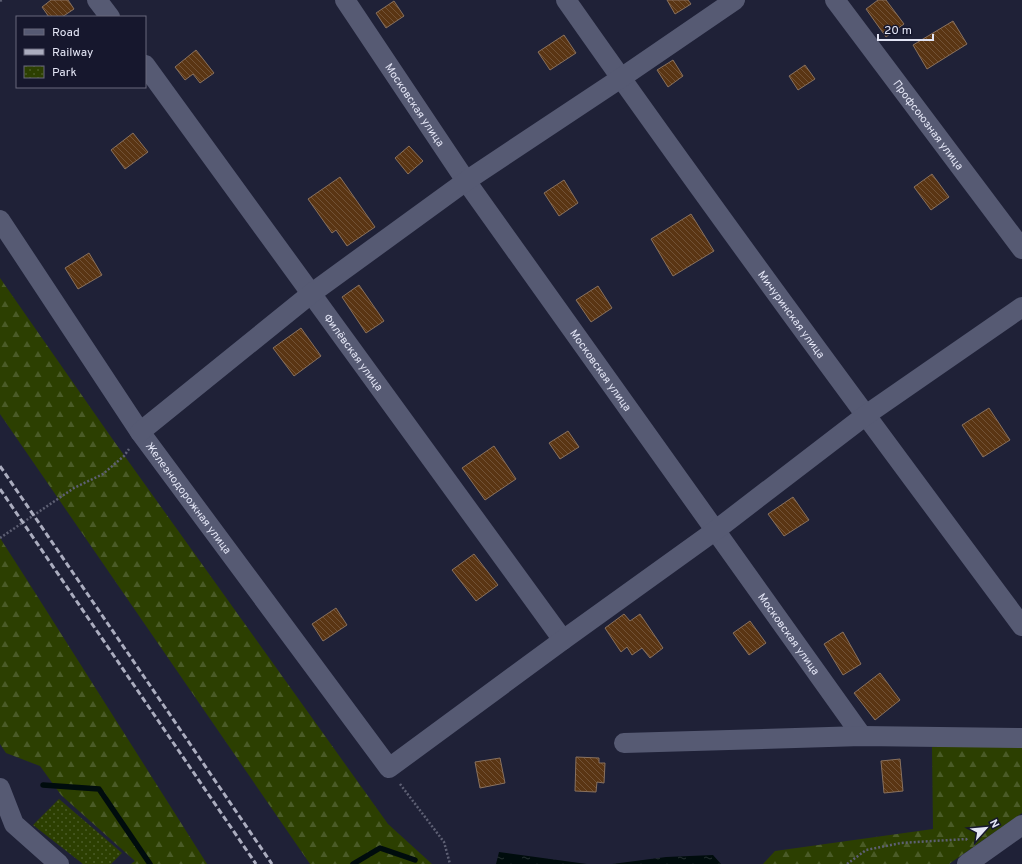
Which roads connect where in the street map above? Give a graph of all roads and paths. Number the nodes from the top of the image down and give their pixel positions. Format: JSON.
{"nodes":[{"id":1,"x":97,"y":0,"type":"edge"},
{"id":2,"x":345,"y":0,"type":"edge"},
{"id":3,"x":566,"y":0,"type":"edge"},
{"id":4,"x":735,"y":0,"type":"edge"},
{"id":5,"x":835,"y":0,"type":"edge"},
{"id":6,"x":109,"y":16,"type":"edge"},
{"id":7,"x":146,"y":66,"type":"edge"},
{"id":8,"x":621,"y":78,"type":"junction"},
{"id":9,"x":466,"y":181,"type":"junction"},
{"id":10,"x":0,"y":220,"type":"edge"},
{"id":11,"x":1022,"y":249,"type":"edge"},
{"id":12,"x":312,"y":293,"type":"junction"},
{"id":13,"x":1022,"y":307,"type":"edge"},
{"id":14,"x":866,"y":415,"type":"junction"},
{"id":15,"x":140,"y":432,"type":"junction"},
{"id":16,"x":716,"y":530,"type":"junction"},
{"id":17,"x":0,"y":538,"type":"edge"},
{"id":18,"x":1022,"y":626,"type":"edge"},
{"id":19,"x":563,"y":640,"type":"junction"},
{"id":20,"x":862,"y":736,"type":"junction"},
{"id":21,"x":1022,"y":738,"type":"edge"},
{"id":22,"x":624,"y":743,"type":"dead end"},
{"id":23,"x":389,"y":768,"type":"junction"},
{"id":24,"x":0,"y":788,"type":"edge"},
{"id":25,"x":7,"y":824,"type":"edge"},
{"id":26,"x":1022,"y":825,"type":"edge"},
{"id":27,"x":974,"y":859,"type":"edge"},
{"id":28,"x":59,"y":864,"type":"edge"},
{"id":29,"x":450,"y":864,"type":"edge"},
{"id":30,"x":846,"y":864,"type":"edge"}],
"edges":[{"from":1,"to":6,"type":"street"},
{"from":2,"to":9,"type":"street","name":"Московская улица"},
{"from":3,"to":8,"type":"street","name":"Мичуринская улица"},
{"from":4,"to":8,"type":"street"},
{"from":5,"to":11,"type":"street","name":"Профсоюзная улица"},
{"from":7,"to":12,"type":"street","name":"Филёвская улица"},
{"from":8,"to":9,"type":"street"},
{"from":8,"to":14,"type":"street","name":"Мичуринская улица"},
{"from":9,"to":12,"type":"street"},
{"from":9,"to":16,"type":"street","name":"Московская улица"},
{"from":10,"to":15,"type":"street","name":"Железнодорожная улица"},
{"from":12,"to":15,"type":"street"},
{"from":12,"to":19,"type":"street","name":"Филёвская улица"},
{"from":13,"to":14,"type":"street"},
{"from":14,"to":16,"type":"street"},
{"from":14,"to":18,"type":"street","name":"Мичуринская улица"},
{"from":15,"to":17,"type":"path"},
{"from":15,"to":23,"type":"street","name":"Железнодорожная улица"},
{"from":16,"to":19,"type":"street"},
{"from":16,"to":20,"type":"street","name":"Московская улица"},
{"from":19,"to":23,"type":"street"},
{"from":20,"to":21,"type":"street"},
{"from":20,"to":22,"type":"street"},
{"from":23,"to":29,"type":"path"},
{"from":24,"to":25,"type":"street"},
{"from":25,"to":28,"type":"street"},
{"from":26,"to":27,"type":"street"},
{"from":27,"to":30,"type":"path"}]}
